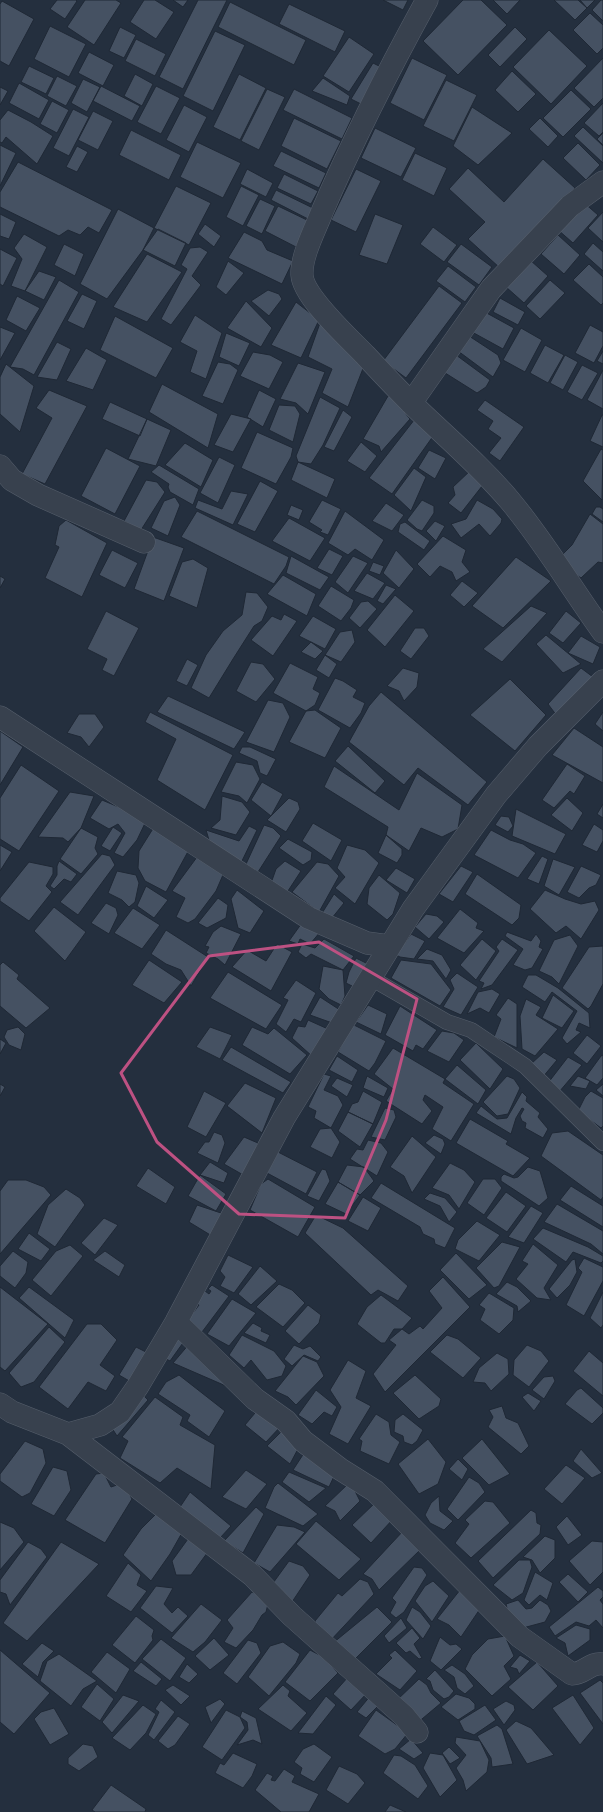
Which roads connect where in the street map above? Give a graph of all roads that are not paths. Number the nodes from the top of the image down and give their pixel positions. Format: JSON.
{"nodes":[{"id":1,"x":428,"y":0,"type":"edge"},
{"id":2,"x":603,"y":182,"type":"edge"},
{"id":3,"x":411,"y":403,"type":"junction"},
{"id":4,"x":0,"y":466,"type":"edge"},
{"id":5,"x":144,"y":542,"type":"dead end"},
{"id":6,"x":603,"y":632,"type":"edge"},
{"id":7,"x":603,"y":681,"type":"edge"},
{"id":8,"x":0,"y":717,"type":"edge"},
{"id":9,"x":389,"y":946,"type":"junction"},
{"id":10,"x":370,"y":977,"type":"junction"},
{"id":11,"x":603,"y":1143,"type":"edge"},
{"id":12,"x":176,"y":1322,"type":"junction"},
{"id":13,"x":0,"y":1404,"type":"edge"},
{"id":14,"x":68,"y":1434,"type":"junction"},
{"id":15,"x":603,"y":1664,"type":"edge"},
{"id":16,"x":417,"y":1732,"type":"dead end"}],
"edges":[{"from":1,"to":3,"type":"street"},
{"from":2,"to":3,"type":"street"},
{"from":3,"to":6,"type":"street"},
{"from":4,"to":5,"type":"street"},
{"from":7,"to":9,"type":"street"},
{"from":8,"to":9,"type":"street"},
{"from":9,"to":10,"type":"street"},
{"from":10,"to":11,"type":"lane"},
{"from":10,"to":12,"type":"street"},
{"from":12,"to":14,"type":"street"},
{"from":12,"to":15,"type":"street"},
{"from":13,"to":14,"type":"street"},
{"from":14,"to":16,"type":"street"}]}
